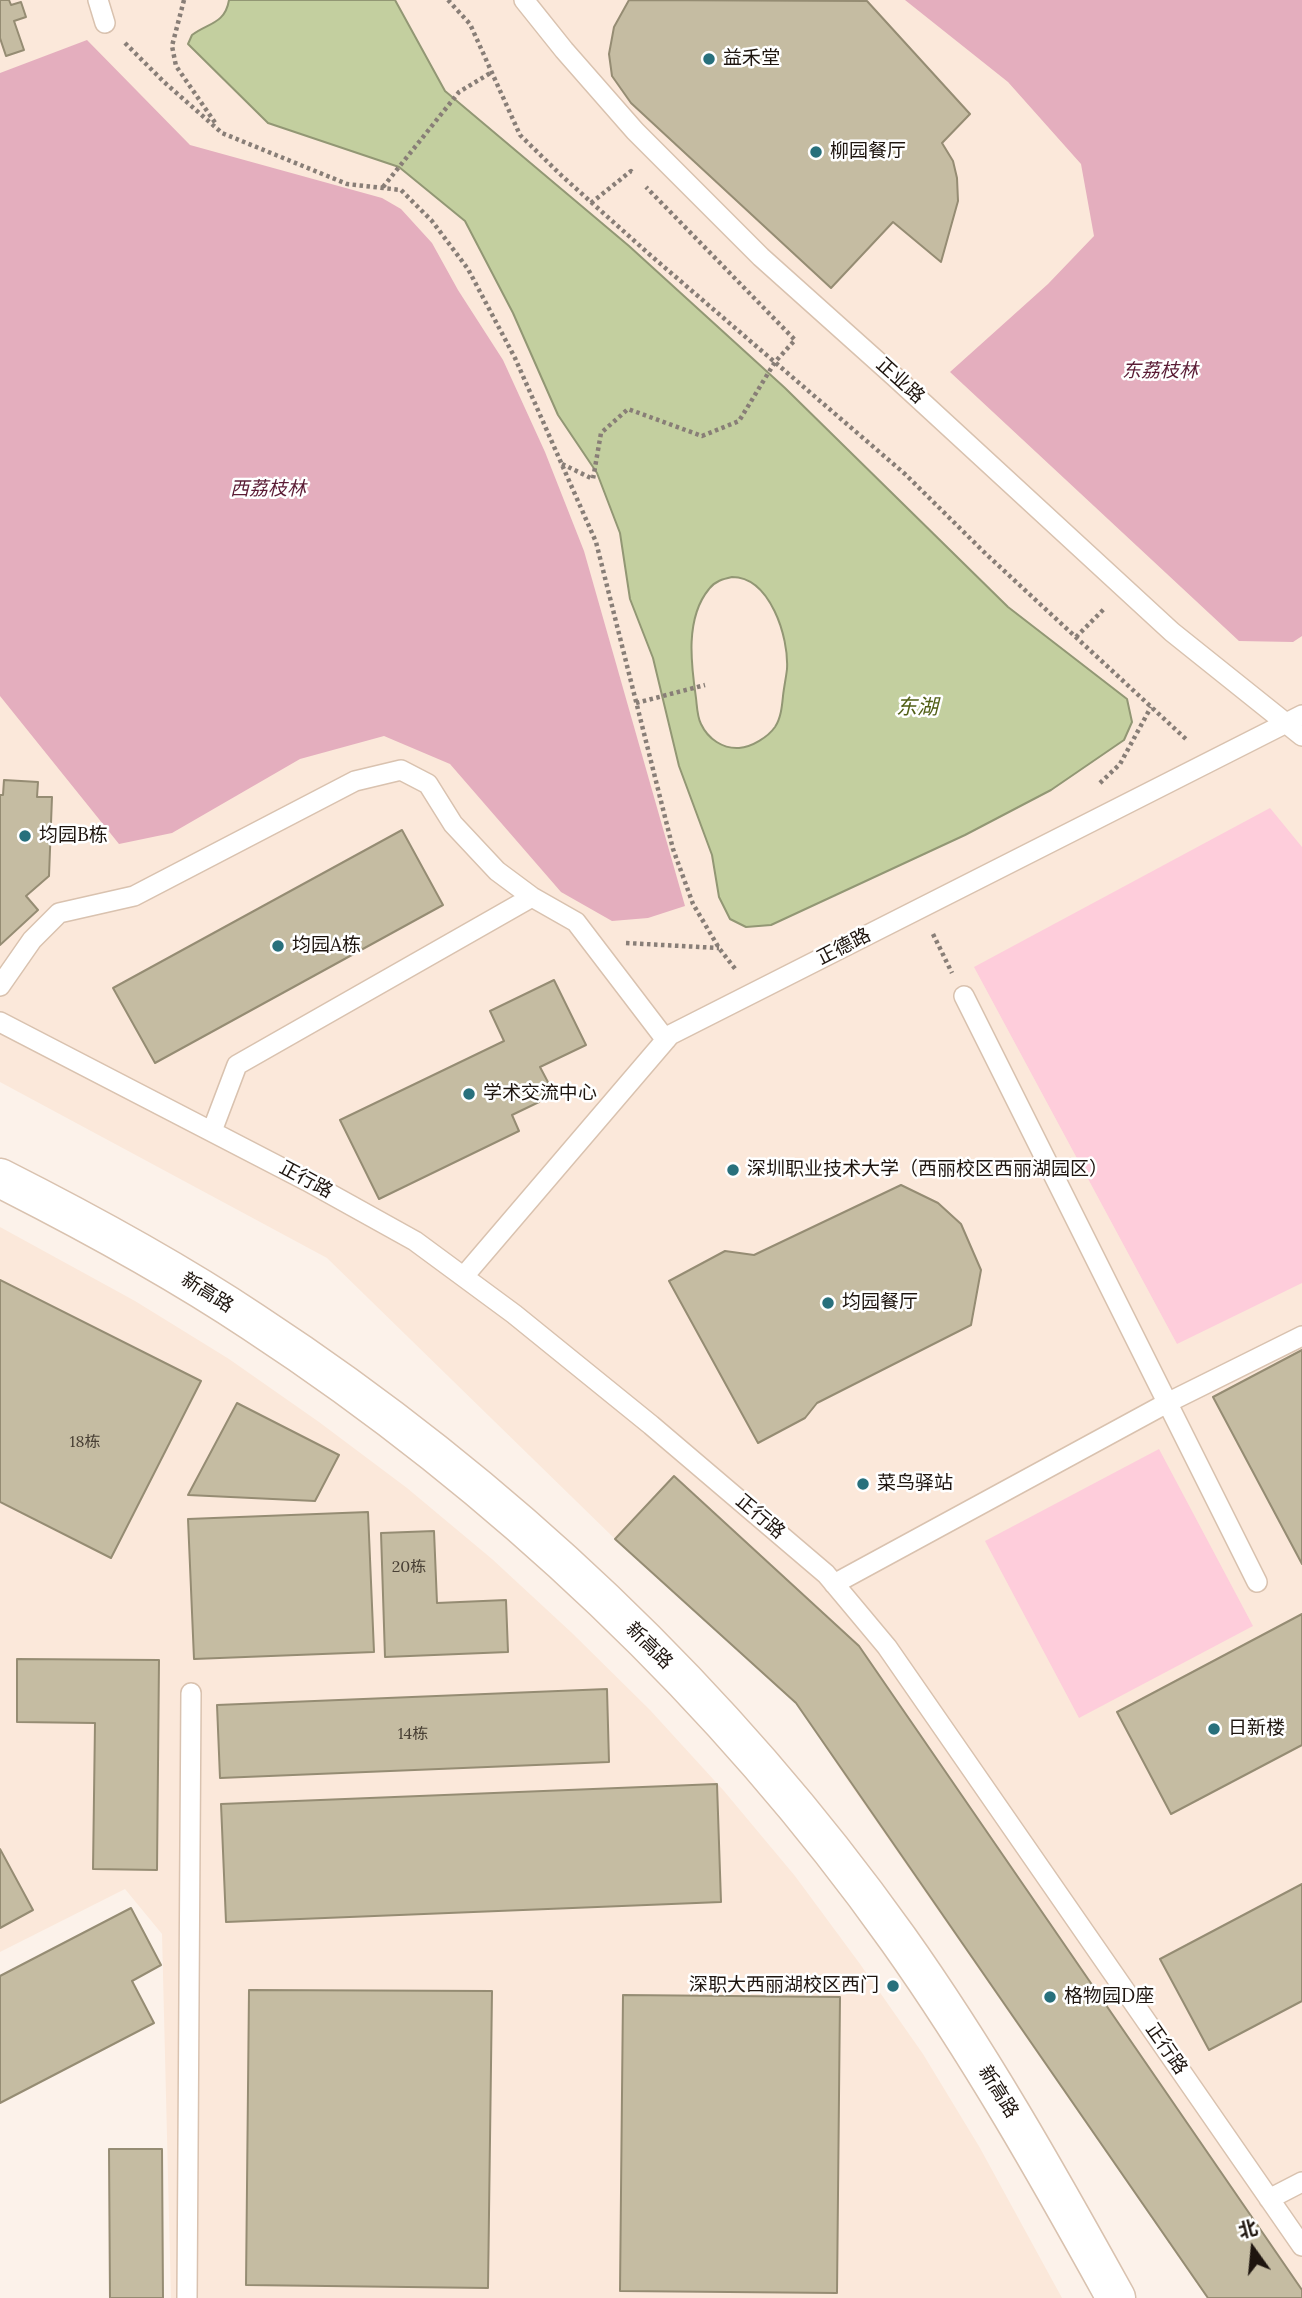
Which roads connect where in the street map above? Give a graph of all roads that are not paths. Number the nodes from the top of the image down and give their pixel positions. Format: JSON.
{"nodes":[{"id":1,"x":98,"y":0,"type":"edge"},
{"id":2,"x":524,"y":0,"type":"edge"},
{"id":3,"x":105,"y":23,"type":"road end"},
{"id":4,"x":1294,"y":719,"type":"edge"},
{"id":5,"x":1302,"y":736,"type":"edge"},
{"id":6,"x":532,"y":897,"type":"junction"},
{"id":7,"x":0,"y":986,"type":"edge"},
{"id":8,"x":964,"y":996,"type":"road end"},
{"id":9,"x":0,"y":1021,"type":"edge"},
{"id":10,"x":666,"y":1040,"type":"junction"},
{"id":11,"x":212,"y":1131,"type":"junction"},
{"id":12,"x":0,"y":1178,"type":"edge"},
{"id":13,"x":464,"y":1276,"type":"junction"},
{"id":14,"x":1302,"y":1336,"type":"edge"},
{"id":15,"x":1167,"y":1403,"type":"junction"},
{"id":16,"x":1257,"y":1582,"type":"dead end"},
{"id":17,"x":834,"y":1584,"type":"junction"},
{"id":18,"x":191,"y":1693,"type":"dead end"},
{"id":19,"x":1302,"y":2182,"type":"edge"},
{"id":20,"x":1269,"y":2199,"type":"junction"},
{"id":21,"x":1302,"y":2246,"type":"edge"},
{"id":22,"x":187,"y":2298,"type":"edge"},
{"id":23,"x":1116,"y":2298,"type":"edge"}],
"edges":[{"from":1,"to":3,"type":"lane"},
{"from":2,"to":4,"type":"lane","name":"正业路"},
{"from":4,"to":5,"type":"lane","name":"正业路"},
{"from":4,"to":10,"type":"lane","name":"正德路"},
{"from":6,"to":7,"type":"lane"},
{"from":6,"to":10,"type":"lane"},
{"from":6,"to":11,"type":"lane"},
{"from":8,"to":15,"type":"lane"},
{"from":9,"to":11,"type":"lane","name":"正行路"},
{"from":10,"to":13,"type":"lane","name":"正德路"},
{"from":11,"to":13,"type":"lane","name":"正行路"},
{"from":12,"to":23,"type":"street","name":"新高路"},
{"from":13,"to":17,"type":"lane","name":"正行路"},
{"from":14,"to":15,"type":"lane"},
{"from":15,"to":16,"type":"lane"},
{"from":15,"to":17,"type":"lane"},
{"from":17,"to":20,"type":"lane","name":"正行路"},
{"from":18,"to":22,"type":"lane"},
{"from":19,"to":20,"type":"lane"},
{"from":20,"to":21,"type":"lane","name":"正行路"}]}
